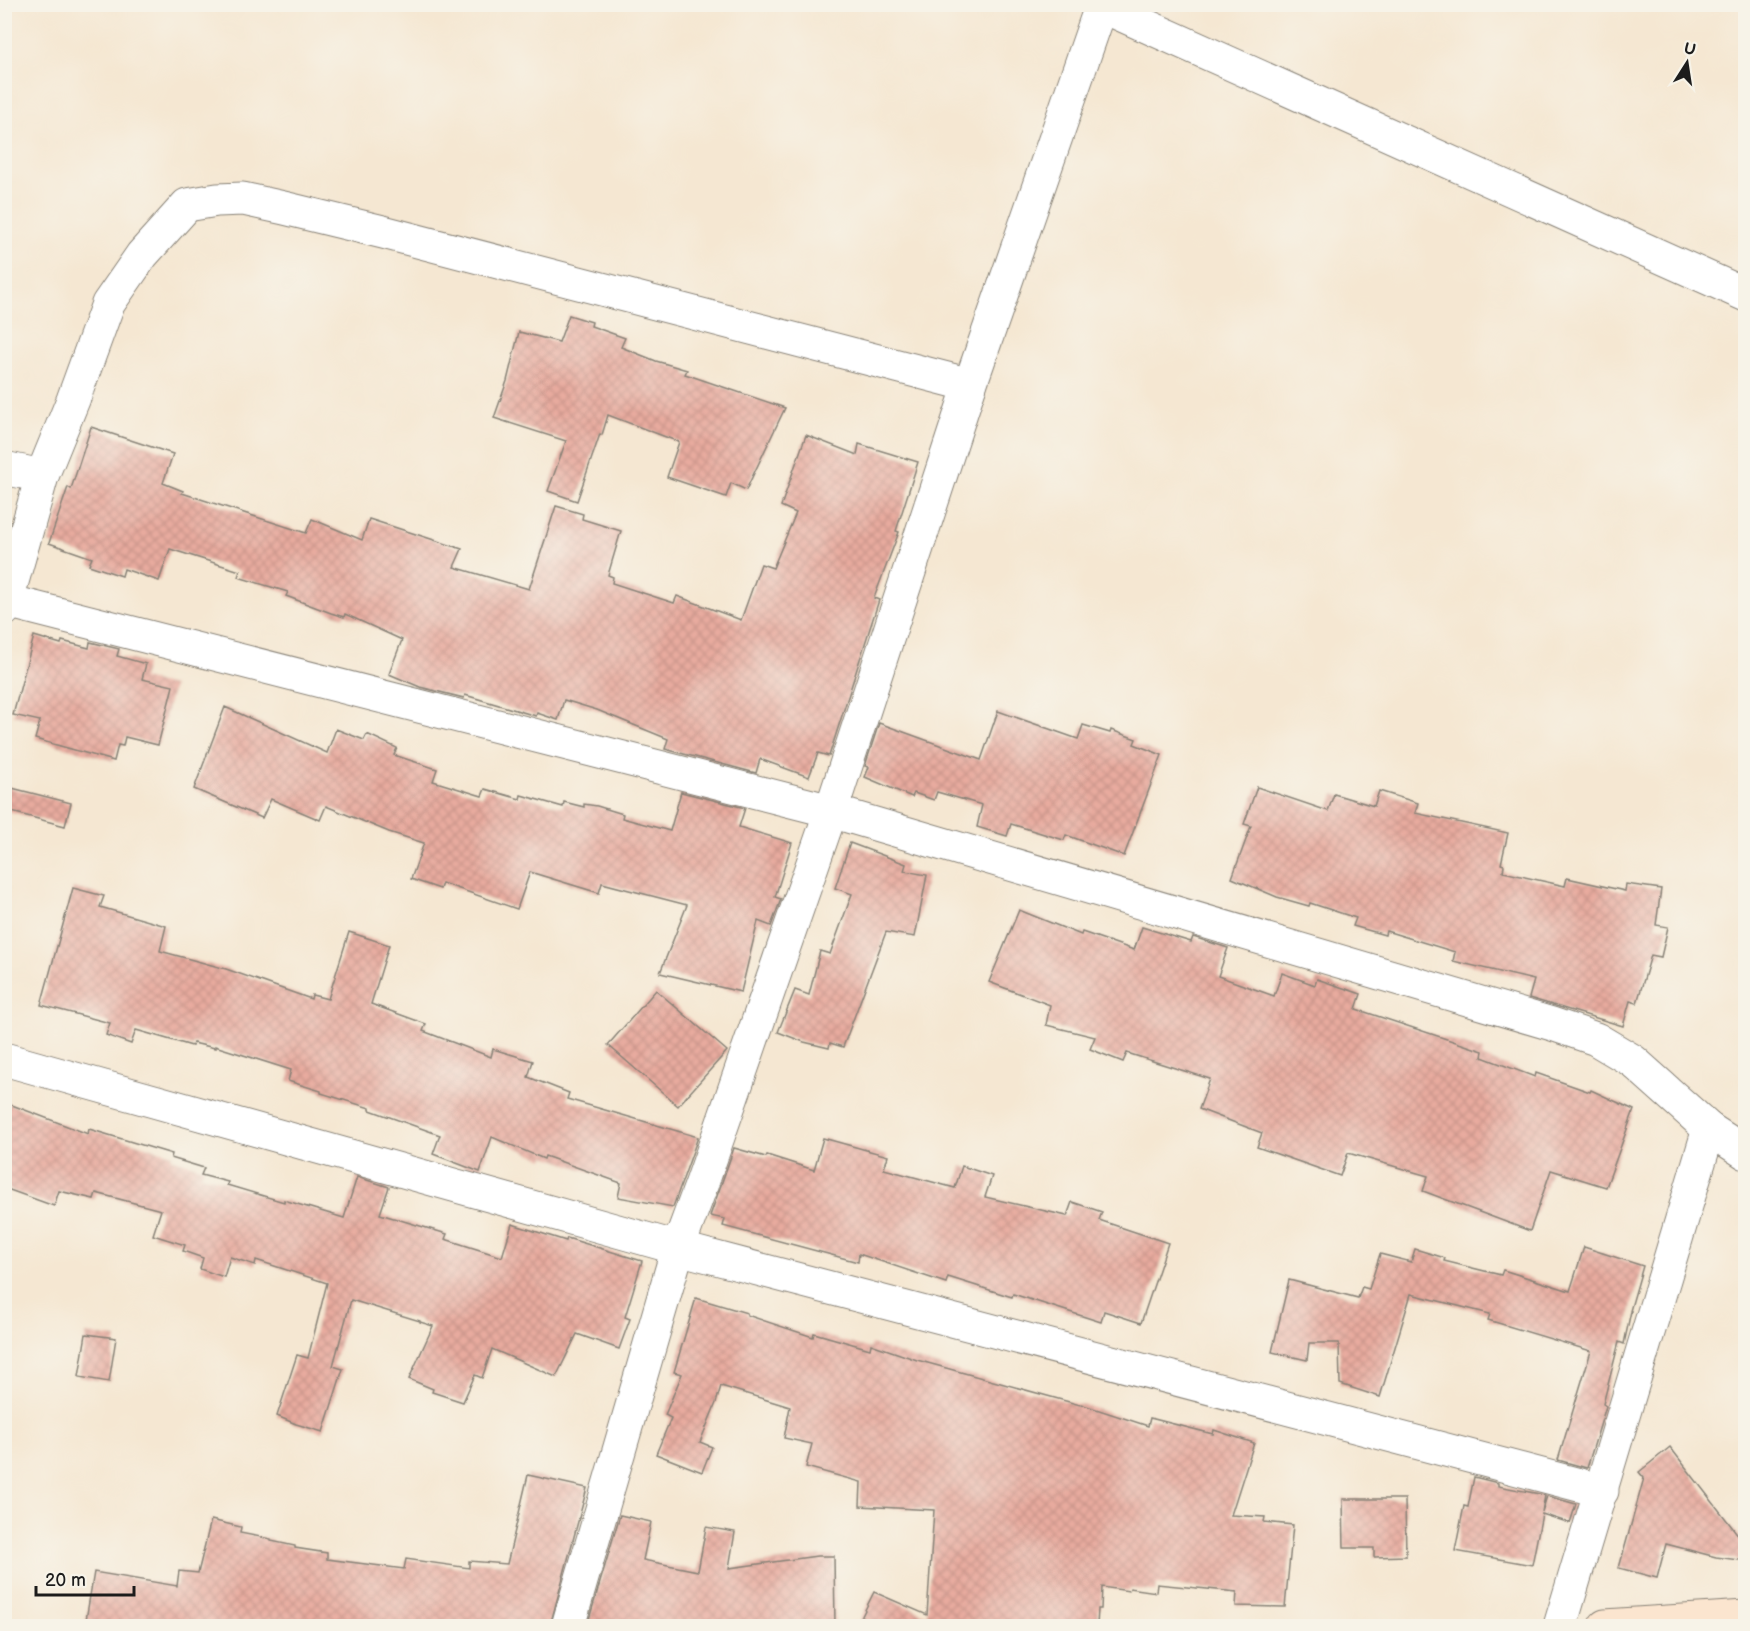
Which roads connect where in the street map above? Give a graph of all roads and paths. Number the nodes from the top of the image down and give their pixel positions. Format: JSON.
{"nodes":[{"id":1,"x":1102,"y":5,"type":"edge"},
{"id":2,"x":1746,"y":295,"type":"edge"},
{"id":3,"x":970,"y":385,"type":"junction"},
{"id":4,"x":4,"y":468,"type":"edge"},
{"id":5,"x":42,"y":476,"type":"junction"},
{"id":6,"x":6,"y":605,"type":"edge"},
{"id":7,"x":831,"y":811,"type":"junction"},
{"id":8,"x":4,"y":1059,"type":"edge"},
{"id":9,"x":1709,"y":1129,"type":"junction"},
{"id":10,"x":1746,"y":1153,"type":"edge"},
{"id":11,"x":678,"y":1248,"type":"junction"},
{"id":12,"x":1602,"y":1491,"type":"junction"},
{"id":13,"x":1746,"y":1617,"type":"edge"},
{"id":14,"x":568,"y":1626,"type":"edge"},
{"id":15,"x":1560,"y":1626,"type":"edge"},
{"id":16,"x":1605,"y":1626,"type":"edge"}],
"edges":[{"from":1,"to":2,"type":"street"},
{"from":1,"to":3,"type":"street"},
{"from":3,"to":5,"type":"street"},
{"from":3,"to":7,"type":"street"},
{"from":4,"to":5,"type":"street"},
{"from":5,"to":6,"type":"street"},
{"from":6,"to":7,"type":"street"},
{"from":7,"to":9,"type":"street"},
{"from":7,"to":11,"type":"street"},
{"from":8,"to":11,"type":"street"},
{"from":9,"to":10,"type":"street"},
{"from":9,"to":12,"type":"street"},
{"from":11,"to":12,"type":"street"},
{"from":11,"to":14,"type":"street"},
{"from":12,"to":15,"type":"street"},
{"from":13,"to":16,"type":"main road"}]}
